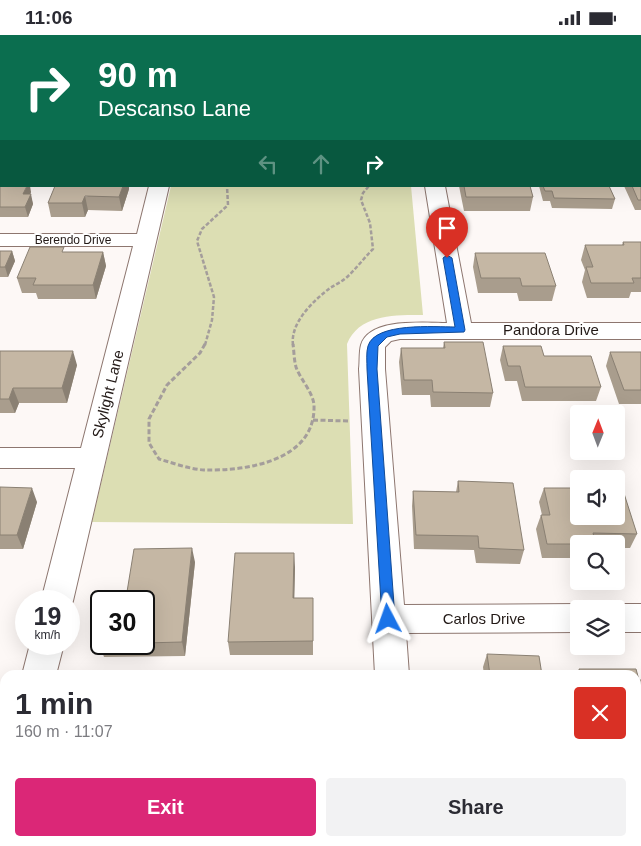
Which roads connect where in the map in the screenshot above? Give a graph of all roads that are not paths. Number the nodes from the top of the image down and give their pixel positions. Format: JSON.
{"nodes":[{"id":1,"x":159,"y":187,"type":"edge"},
{"id":2,"x":434,"y":187,"type":"edge"},
{"id":3,"x":0,"y":240,"type":"edge"},
{"id":4,"x":146,"y":240,"type":"junction"},
{"id":5,"x":460,"y":330,"type":"junction"},
{"id":6,"x":641,"y":331,"type":"edge"},
{"id":7,"x":92,"y":458,"type":"junction"},
{"id":8,"x":0,"y":459,"type":"edge"},
{"id":9,"x":60,"y":590,"type":"edge"},
{"id":10,"x":570,"y":618,"type":"edge"},
{"id":11,"x":625,"y":618,"type":"edge"},
{"id":12,"x":641,"y":618,"type":"edge"},
{"id":13,"x":388,"y":619,"type":"junction"},
{"id":14,"x":44,"y":655,"type":"edge"},
{"id":15,"x":40,"y":670,"type":"edge"},
{"id":16,"x":392,"y":670,"type":"edge"}],
"edges":[{"from":1,"to":4,"type":"street","name":"Skylight Lane"},
{"from":2,"to":5,"type":"street"},
{"from":3,"to":4,"type":"street","name":"Berendo Drive"},
{"from":4,"to":7,"type":"street","name":"Skylight Lane"},
{"from":5,"to":6,"type":"street","name":"Pandora Drive"},
{"from":5,"to":13,"type":"street","name":"Pandora Drive"},
{"from":7,"to":8,"type":"street"},
{"from":7,"to":9,"type":"street","name":"Skylight Lane"},
{"from":10,"to":13,"type":"street","name":"Carlos Drive"},
{"from":11,"to":12,"type":"street"},
{"from":13,"to":16,"type":"street","name":"Pandora Drive"},
{"from":14,"to":15,"type":"street"}]}
